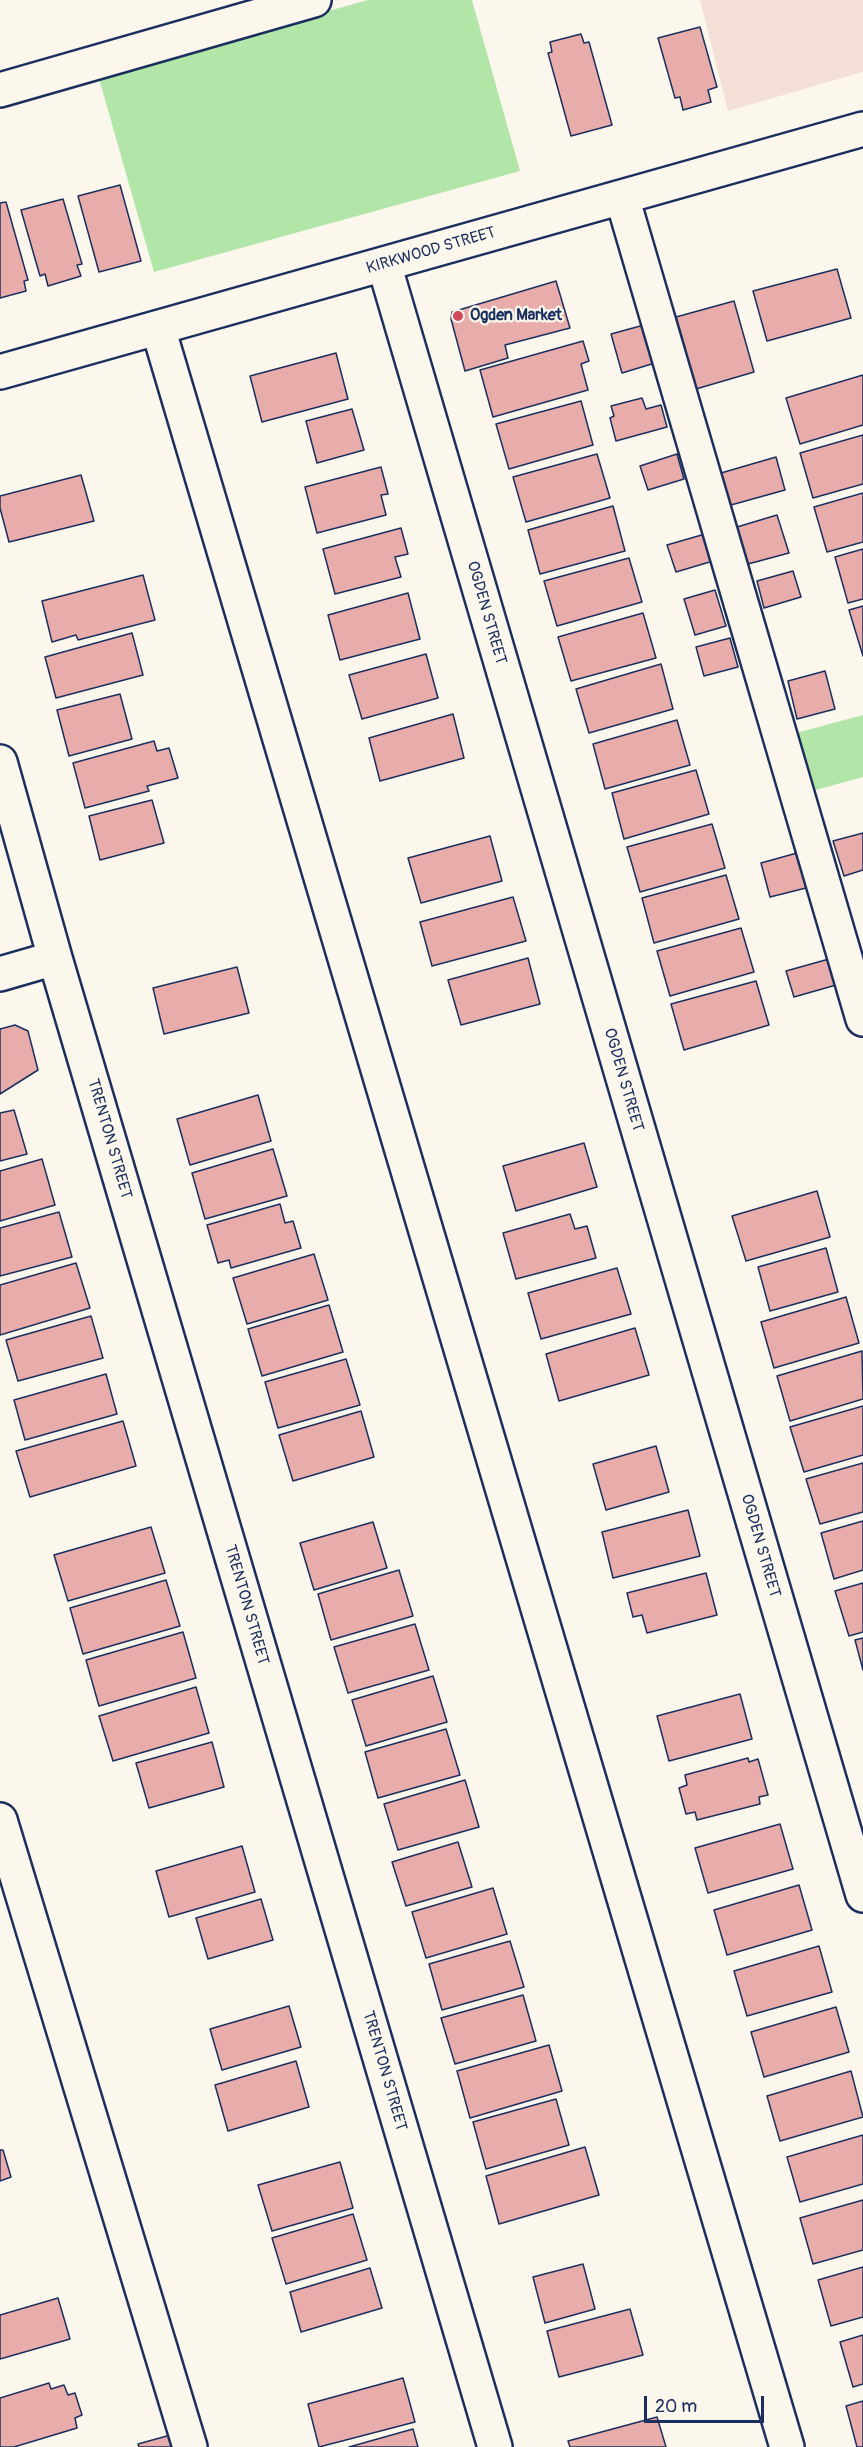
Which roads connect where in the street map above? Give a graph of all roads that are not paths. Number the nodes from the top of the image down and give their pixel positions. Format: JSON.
{"nodes":[{"id":1,"x":314,"y":0,"type":"edge"},
{"id":2,"x":0,"y":90,"type":"edge"},
{"id":3,"x":861,"y":140,"type":"edge"},
{"id":4,"x":622,"y":197,"type":"junction"},
{"id":5,"x":384,"y":264,"type":"junction"},
{"id":6,"x":158,"y":328,"type":"junction"},
{"id":7,"x":0,"y":372,"type":"edge"},
{"id":8,"x":0,"y":762,"type":"edge"},
{"id":9,"x":55,"y":958,"type":"junction"},
{"id":10,"x":0,"y":974,"type":"edge"},
{"id":11,"x":863,"y":1019,"type":"edge"},
{"id":12,"x":0,"y":1820,"type":"edge"},
{"id":13,"x":863,"y":1895,"type":"edge"},
{"id":14,"x":190,"y":2447,"type":"edge"},
{"id":15,"x":495,"y":2447,"type":"edge"},
{"id":16,"x":787,"y":2447,"type":"edge"}],
"edges":[{"from":1,"to":2,"type":"street"},
{"from":3,"to":4,"type":"street","name":"KIRKWOOD STREET"},
{"from":4,"to":5,"type":"street","name":"KIRKWOOD STREET"},
{"from":4,"to":11,"type":"street"},
{"from":5,"to":6,"type":"street","name":"KIRKWOOD STREET"},
{"from":5,"to":13,"type":"street","name":"OGDEN STREET"},
{"from":6,"to":7,"type":"street","name":"KIRKWOOD STREET"},
{"from":6,"to":16,"type":"street"},
{"from":8,"to":9,"type":"street","name":"TRENTON STREET"},
{"from":9,"to":10,"type":"street"},
{"from":9,"to":15,"type":"street","name":"TRENTON STREET"},
{"from":12,"to":14,"type":"street"}]}
